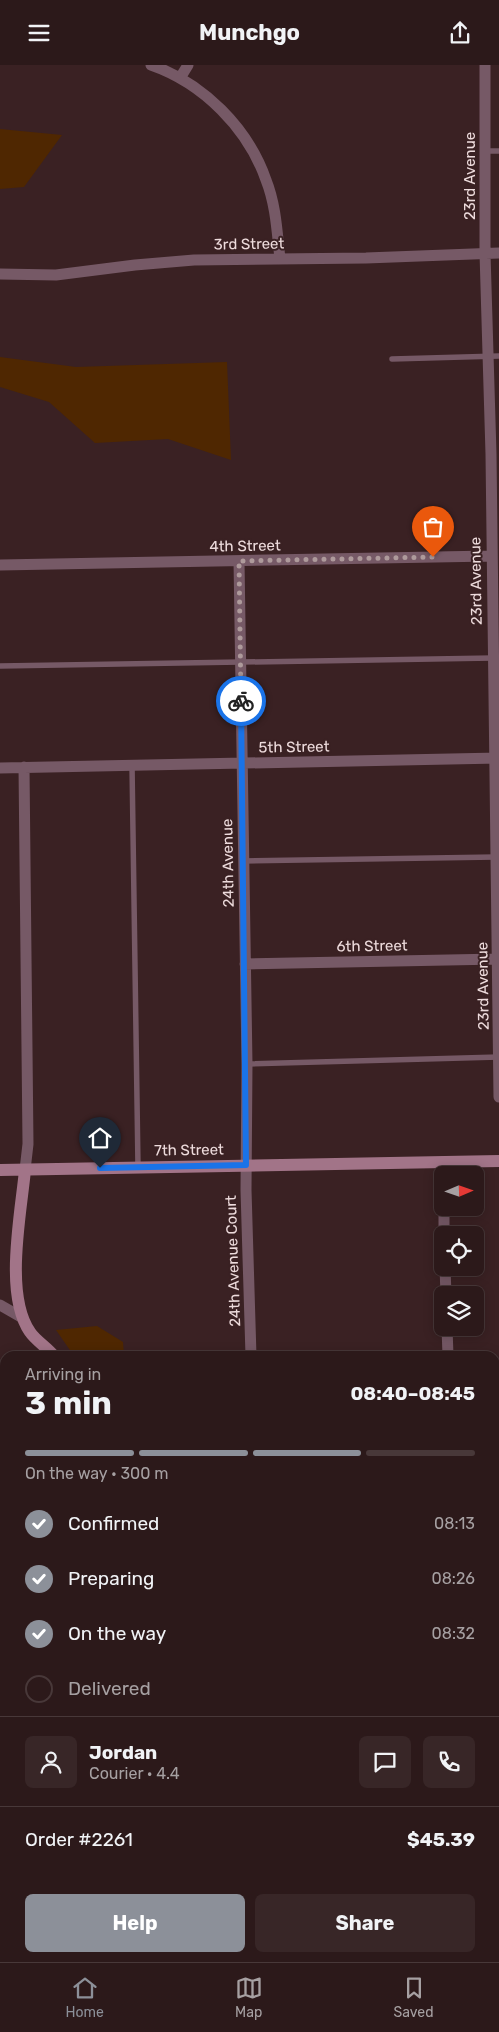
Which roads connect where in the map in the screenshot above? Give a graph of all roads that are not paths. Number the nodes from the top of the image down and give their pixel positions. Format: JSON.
{"nodes":[{"id":1,"x":151,"y":65,"type":"edge"},
{"id":2,"x":188,"y":65,"type":"edge"},
{"id":3,"x":485,"y":65,"type":"edge"},
{"id":4,"x":180,"y":78,"type":"junction"},
{"id":5,"x":485,"y":151,"type":"junction"},
{"id":6,"x":499,"y":151,"type":"edge"},
{"id":7,"x":486,"y":253,"type":"junction"},
{"id":8,"x":499,"y":253,"type":"edge"},
{"id":9,"x":280,"y":259,"type":"junction"},
{"id":10,"x":0,"y":274,"type":"edge"},
{"id":11,"x":493,"y":356,"type":"edge"},
{"id":12,"x":392,"y":359,"type":"dead end"},
{"id":13,"x":495,"y":454,"type":"edge"},
{"id":14,"x":490,"y":556,"type":"junction"},
{"id":15,"x":239,"y":561,"type":"junction"},
{"id":16,"x":0,"y":565,"type":"edge"},
{"id":17,"x":492,"y":658,"type":"junction"},
{"id":18,"x":241,"y":662,"type":"junction"},
{"id":19,"x":0,"y":666,"type":"edge"},
{"id":20,"x":496,"y":758,"type":"edge"},
{"id":21,"x":242,"y":763,"type":"junction"},
{"id":22,"x":132,"y":765,"type":"junction"},
{"id":23,"x":24,"y":767,"type":"junction"},
{"id":24,"x":0,"y":768,"type":"edge"},
{"id":25,"x":496,"y":857,"type":"junction"},
{"id":26,"x":243,"y":861,"type":"junction"},
{"id":27,"x":498,"y":959,"type":"edge"},
{"id":28,"x":245,"y":964,"type":"junction"},
{"id":29,"x":499,"y":1057,"type":"edge"},
{"id":30,"x":247,"y":1064,"type":"junction"},
{"id":31,"x":499,"y":1097,"type":"edge"},
{"id":32,"x":499,"y":1161,"type":"edge"},
{"id":33,"x":442,"y":1162,"type":"junction"},
{"id":34,"x":246,"y":1165,"type":"junction"},
{"id":35,"x":442,"y":1166,"type":"edge"},
{"id":36,"x":138,"y":1167,"type":"junction"},
{"id":37,"x":0,"y":1170,"type":"edge"},
{"id":38,"x":26,"y":1170,"type":"junction"},
{"id":39,"x":0,"y":1305,"type":"edge"},
{"id":40,"x":21,"y":1317,"type":"junction"},
{"id":41,"x":448,"y":1336,"type":"edge"},
{"id":42,"x":49,"y":1351,"type":"edge"},
{"id":43,"x":251,"y":1351,"type":"edge"},
{"id":44,"x":448,"y":1351,"type":"edge"}],
"edges":[{"from":1,"to":4,"type":"street"},
{"from":2,"to":4,"type":"street"},
{"from":3,"to":5,"type":"street","name":"23rd Avenue"},
{"from":4,"to":9,"type":"street"},
{"from":5,"to":6,"type":"lane"},
{"from":5,"to":7,"type":"street","name":"23rd Avenue"},
{"from":7,"to":8,"type":"street","name":"3rd Street"},
{"from":7,"to":9,"type":"street","name":"3rd Street"},
{"from":7,"to":11,"type":"street","name":"23rd Avenue"},
{"from":9,"to":10,"type":"street","name":"3rd Street"},
{"from":11,"to":12,"type":"lane"},
{"from":11,"to":13,"type":"street","name":"23rd Avenue"},
{"from":13,"to":14,"type":"street","name":"23rd Avenue"},
{"from":14,"to":15,"type":"street","name":"4th Street"},
{"from":14,"to":17,"type":"street","name":"23rd Avenue"},
{"from":15,"to":16,"type":"street","name":"4th Street"},
{"from":15,"to":18,"type":"street","name":"24th Avenue"},
{"from":17,"to":18,"type":"lane"},
{"from":17,"to":20,"type":"street","name":"23rd Avenue"},
{"from":18,"to":19,"type":"lane"},
{"from":18,"to":21,"type":"street","name":"24th Avenue"},
{"from":20,"to":21,"type":"street","name":"5th Street"},
{"from":20,"to":25,"type":"street","name":"23rd Avenue"},
{"from":21,"to":22,"type":"street","name":"5th Street"},
{"from":21,"to":26,"type":"street","name":"24th Avenue"},
{"from":22,"to":23,"type":"street","name":"5th Street"},
{"from":22,"to":36,"type":"lane"},
{"from":23,"to":24,"type":"street","name":"5th Street"},
{"from":23,"to":38,"type":"street"},
{"from":25,"to":26,"type":"lane"},
{"from":25,"to":27,"type":"street","name":"23rd Avenue"},
{"from":26,"to":28,"type":"street","name":"24th Avenue"},
{"from":27,"to":28,"type":"street","name":"6th Street"},
{"from":27,"to":29,"type":"street","name":"23rd Avenue"},
{"from":28,"to":30,"type":"street","name":"24th Avenue"},
{"from":29,"to":30,"type":"lane"},
{"from":29,"to":31,"type":"street","name":"23rd Avenue"},
{"from":30,"to":34,"type":"street","name":"24th Avenue"},
{"from":32,"to":33,"type":"street","name":"7th Street"},
{"from":33,"to":34,"type":"street","name":"7th Street"},
{"from":33,"to":35,"type":"street"},
{"from":34,"to":36,"type":"street","name":"7th Street"},
{"from":34,"to":43,"type":"street","name":"24th Avenue Court"},
{"from":36,"to":38,"type":"street","name":"7th Street"},
{"from":37,"to":38,"type":"street","name":"7th Street"},
{"from":38,"to":40,"type":"street"},
{"from":39,"to":40,"type":"street"},
{"from":40,"to":42,"type":"street"},
{"from":41,"to":44,"type":"street"}]}
